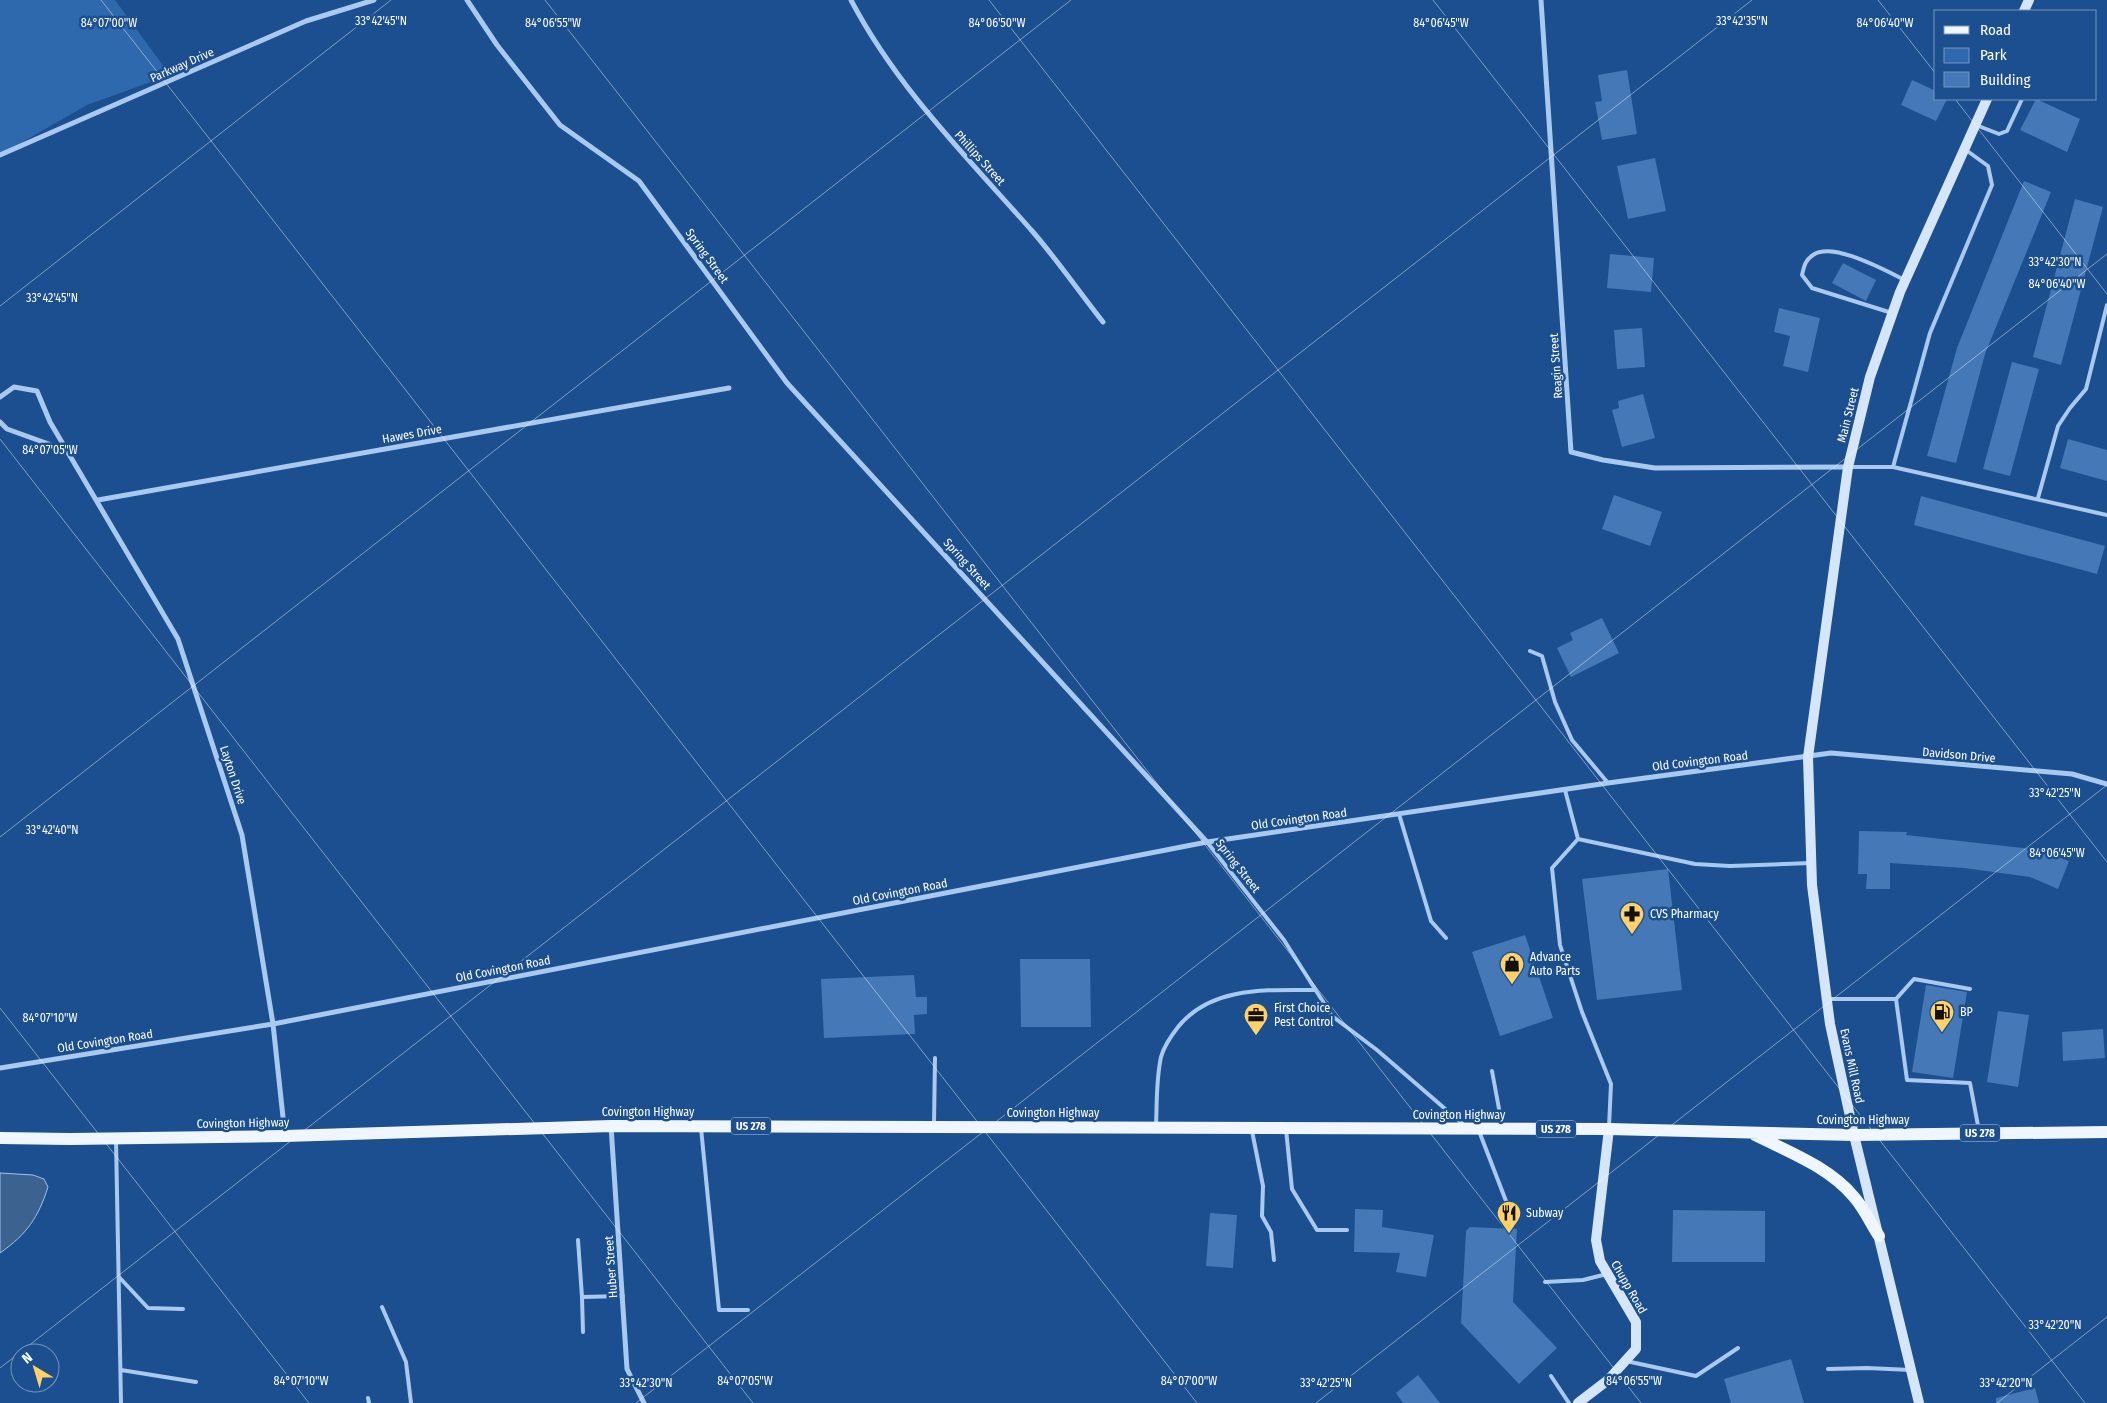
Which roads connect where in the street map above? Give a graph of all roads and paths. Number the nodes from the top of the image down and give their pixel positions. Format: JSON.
{"nodes":[{"id":1,"x":374,"y":0,"type":"edge"},
{"id":2,"x":467,"y":0,"type":"edge"},
{"id":3,"x":851,"y":0,"type":"edge"},
{"id":4,"x":1541,"y":0,"type":"edge"},
{"id":5,"x":1987,"y":100,"type":"edge"},
{"id":6,"x":2022,"y":100,"type":"edge"},
{"id":7,"x":1976,"y":126,"type":"junction"},
{"id":8,"x":1965,"y":149,"type":"junction"},
{"id":9,"x":0,"y":155,"type":"edge"},
{"id":10,"x":1905,"y":280,"type":"junction"},
{"id":11,"x":2107,"y":305,"type":"edge"},
{"id":12,"x":1892,"y":313,"type":"junction"},
{"id":13,"x":1103,"y":322,"type":"dead end"},
{"id":14,"x":729,"y":388,"type":"dead end"},
{"id":15,"x":0,"y":397,"type":"edge"},
{"id":16,"x":0,"y":422,"type":"edge"},
{"id":17,"x":69,"y":452,"type":"junction"},
{"id":18,"x":1848,"y":467,"type":"junction"},
{"id":19,"x":1893,"y":467,"type":"junction"},
{"id":20,"x":2038,"y":498,"type":"junction"},
{"id":21,"x":98,"y":500,"type":"junction"},
{"id":22,"x":2107,"y":515,"type":"edge"},
{"id":23,"x":1530,"y":651,"type":"dead end"},
{"id":24,"x":1808,"y":757,"type":"junction"},
{"id":25,"x":1608,"y":783,"type":"junction"},
{"id":26,"x":2107,"y":784,"type":"edge"},
{"id":27,"x":1565,"y":790,"type":"junction"},
{"id":28,"x":1399,"y":814,"type":"junction"},
{"id":29,"x":1578,"y":839,"type":"junction"},
{"id":30,"x":1207,"y":842,"type":"junction"},
{"id":31,"x":1811,"y":862,"type":"junction"},
{"id":32,"x":1446,"y":938,"type":"dead end"},
{"id":33,"x":1970,"y":989,"type":"dead end"},
{"id":34,"x":1316,"y":990,"type":"junction"},
{"id":35,"x":1826,"y":999,"type":"junction"},
{"id":36,"x":1896,"y":999,"type":"junction"},
{"id":37,"x":273,"y":1024,"type":"junction"},
{"id":38,"x":935,"y":1058,"type":"dead end"},
{"id":39,"x":0,"y":1068,"type":"edge"},
{"id":40,"x":1492,"y":1071,"type":"dead end"},
{"id":41,"x":611,"y":1126,"type":"junction"},
{"id":42,"x":701,"y":1126,"type":"junction"},
{"id":43,"x":1156,"y":1126,"type":"junction"},
{"id":44,"x":934,"y":1127,"type":"junction"},
{"id":45,"x":1252,"y":1127,"type":"junction"},
{"id":46,"x":1285,"y":1127,"type":"junction"},
{"id":47,"x":1473,"y":1129,"type":"junction"},
{"id":48,"x":1502,"y":1129,"type":"junction"},
{"id":49,"x":1609,"y":1129,"type":"junction"},
{"id":50,"x":2107,"y":1132,"type":"edge"},
{"id":51,"x":1750,"y":1133,"type":"junction"},
{"id":52,"x":1979,"y":1133,"type":"junction"},
{"id":53,"x":1854,"y":1135,"type":"junction"},
{"id":54,"x":285,"y":1136,"type":"junction"},
{"id":55,"x":0,"y":1138,"type":"edge"},
{"id":56,"x":116,"y":1139,"type":"junction"},
{"id":57,"x":1506,"y":1201,"type":"dead end"},
{"id":58,"x":1347,"y":1230,"type":"dead end"},
{"id":59,"x":1880,"y":1236,"type":"junction"},
{"id":60,"x":578,"y":1240,"type":"dead end"},
{"id":61,"x":1274,"y":1260,"type":"dead end"},
{"id":62,"x":1607,"y":1274,"type":"junction"},
{"id":63,"x":119,"y":1278,"type":"junction"},
{"id":64,"x":1545,"y":1282,"type":"dead end"},
{"id":65,"x":623,"y":1296,"type":"junction"},
{"id":66,"x":582,"y":1297,"type":"junction"},
{"id":67,"x":382,"y":1307,"type":"dead end"},
{"id":68,"x":183,"y":1308,"type":"dead end"},
{"id":69,"x":748,"y":1310,"type":"dead end"},
{"id":70,"x":583,"y":1332,"type":"dead end"},
{"id":71,"x":1738,"y":1348,"type":"dead end"},
{"id":72,"x":1625,"y":1361,"type":"junction"},
{"id":73,"x":1828,"y":1369,"type":"dead end"},
{"id":74,"x":121,"y":1370,"type":"junction"},
{"id":75,"x":1911,"y":1370,"type":"junction"},
{"id":76,"x":1551,"y":1376,"type":"dead end"},
{"id":77,"x":196,"y":1382,"type":"dead end"},
{"id":78,"x":368,"y":1398,"type":"dead end"},
{"id":79,"x":121,"y":1403,"type":"edge"},
{"id":80,"x":369,"y":1403,"type":"edge"},
{"id":81,"x":411,"y":1403,"type":"edge"},
{"id":82,"x":644,"y":1403,"type":"edge"},
{"id":83,"x":1569,"y":1403,"type":"edge"},
{"id":84,"x":1578,"y":1403,"type":"edge"},
{"id":85,"x":1919,"y":1403,"type":"edge"}],
"edges":[{"from":1,"to":9,"type":"street","name":"Parkway Drive"},
{"from":2,"to":30,"type":"street","name":"Spring Street"},
{"from":3,"to":13,"type":"street","name":"Phillips Street"},
{"from":4,"to":18,"type":"street","name":"Reagin Street"},
{"from":5,"to":7,"type":"main road","name":"Main Street"},
{"from":6,"to":7,"type":"lane"},
{"from":7,"to":8,"type":"main road","name":"Main Street"},
{"from":8,"to":10,"type":"main road","name":"Main Street"},
{"from":8,"to":19,"type":"lane"},
{"from":10,"to":12,"type":"main road","name":"Main Street"},
{"from":10,"to":12,"type":"lane"},
{"from":11,"to":20,"type":"lane"},
{"from":12,"to":18,"type":"main road","name":"Main Street"},
{"from":14,"to":21,"type":"street","name":"Hawes Drive"},
{"from":15,"to":17,"type":"street","name":"Layton Drive"},
{"from":16,"to":17,"type":"street"},
{"from":17,"to":21,"type":"street","name":"Layton Drive"},
{"from":18,"to":19,"type":"lane"},
{"from":18,"to":24,"type":"main road","name":"Main Street"},
{"from":19,"to":20,"type":"lane"},
{"from":20,"to":22,"type":"lane"},
{"from":21,"to":37,"type":"street","name":"Layton Drive"},
{"from":23,"to":25,"type":"lane"},
{"from":24,"to":25,"type":"street","name":"Old Covington Road"},
{"from":24,"to":26,"type":"street","name":"Davidson Drive"},
{"from":24,"to":31,"type":"main road","name":"Evans Mill Road"},
{"from":25,"to":27,"type":"street","name":"Old Covington Road"},
{"from":27,"to":28,"type":"street","name":"Old Covington Road"},
{"from":27,"to":29,"type":"lane"},
{"from":28,"to":30,"type":"street","name":"Old Covington Road"},
{"from":28,"to":32,"type":"lane"},
{"from":29,"to":31,"type":"lane"},
{"from":29,"to":49,"type":"lane"},
{"from":30,"to":34,"type":"lane","name":"Spring Street"},
{"from":30,"to":37,"type":"street","name":"Old Covington Road"},
{"from":31,"to":35,"type":"main road","name":"Evans Mill Road"},
{"from":33,"to":36,"type":"lane"},
{"from":34,"to":43,"type":"lane"},
{"from":34,"to":47,"type":"lane","name":"Spring Street"},
{"from":35,"to":36,"type":"lane"},
{"from":35,"to":53,"type":"main road","name":"Evans Mill Road"},
{"from":36,"to":52,"type":"lane"},
{"from":37,"to":39,"type":"street","name":"Old Covington Road"},
{"from":37,"to":54,"type":"street","name":"Layton Drive"},
{"from":38,"to":44,"type":"lane"},
{"from":40,"to":48,"type":"lane"},
{"from":41,"to":42,"type":"main road","name":"Covington Highway","number":"US 278"},
{"from":41,"to":54,"type":"main road","name":"Covington Highway","number":"US 278"},
{"from":41,"to":65,"type":"street","name":"Huber Street"},
{"from":42,"to":44,"type":"main road","name":"Covington Highway","number":"US 278"},
{"from":42,"to":69,"type":"lane"},
{"from":43,"to":44,"type":"main road","name":"Covington Highway","number":"US 278"},
{"from":43,"to":45,"type":"main road","name":"Covington Highway","number":"US 278"},
{"from":45,"to":46,"type":"main road","name":"Covington Highway","number":"US 278"},
{"from":45,"to":61,"type":"lane"},
{"from":46,"to":47,"type":"main road","name":"Covington Highway","number":"US 278"},
{"from":46,"to":58,"type":"lane"},
{"from":47,"to":48,"type":"main road","name":"Covington Highway","number":"US 278"},
{"from":47,"to":57,"type":"lane"},
{"from":48,"to":49,"type":"main road","name":"Covington Highway","number":"US 278"},
{"from":49,"to":51,"type":"main road","name":"Covington Highway","number":"US 278"},
{"from":49,"to":62,"type":"main road","name":"Chupp Road"},
{"from":50,"to":52,"type":"main road","name":"Covington Highway","number":"US 278"},
{"from":51,"to":53,"type":"main road","name":"Covington Highway","number":"US 278"},
{"from":51,"to":59,"type":"main road"},
{"from":52,"to":53,"type":"main road","name":"Covington Highway","number":"US 278"},
{"from":53,"to":59,"type":"main road","name":"Evans Mill Road"},
{"from":54,"to":56,"type":"main road","name":"Covington Highway","number":"US 278"},
{"from":55,"to":56,"type":"main road","name":"Covington Highway","number":"US 278"},
{"from":56,"to":63,"type":"lane"},
{"from":59,"to":75,"type":"main road","name":"Evans Mill Road"},
{"from":60,"to":66,"type":"lane"},
{"from":62,"to":64,"type":"lane"},
{"from":62,"to":72,"type":"main road","name":"Chupp Road"},
{"from":63,"to":68,"type":"lane"},
{"from":63,"to":74,"type":"lane"},
{"from":65,"to":66,"type":"lane"},
{"from":65,"to":82,"type":"street","name":"Huber Street"},
{"from":66,"to":70,"type":"lane"},
{"from":67,"to":81,"type":"lane"},
{"from":71,"to":72,"type":"lane"},
{"from":72,"to":84,"type":"main road","name":"Chupp Road"},
{"from":73,"to":75,"type":"lane"},
{"from":74,"to":77,"type":"lane"},
{"from":74,"to":79,"type":"lane"},
{"from":75,"to":85,"type":"main road","name":"Evans Mill Road"},
{"from":76,"to":83,"type":"lane"},
{"from":78,"to":80,"type":"lane"}]}
